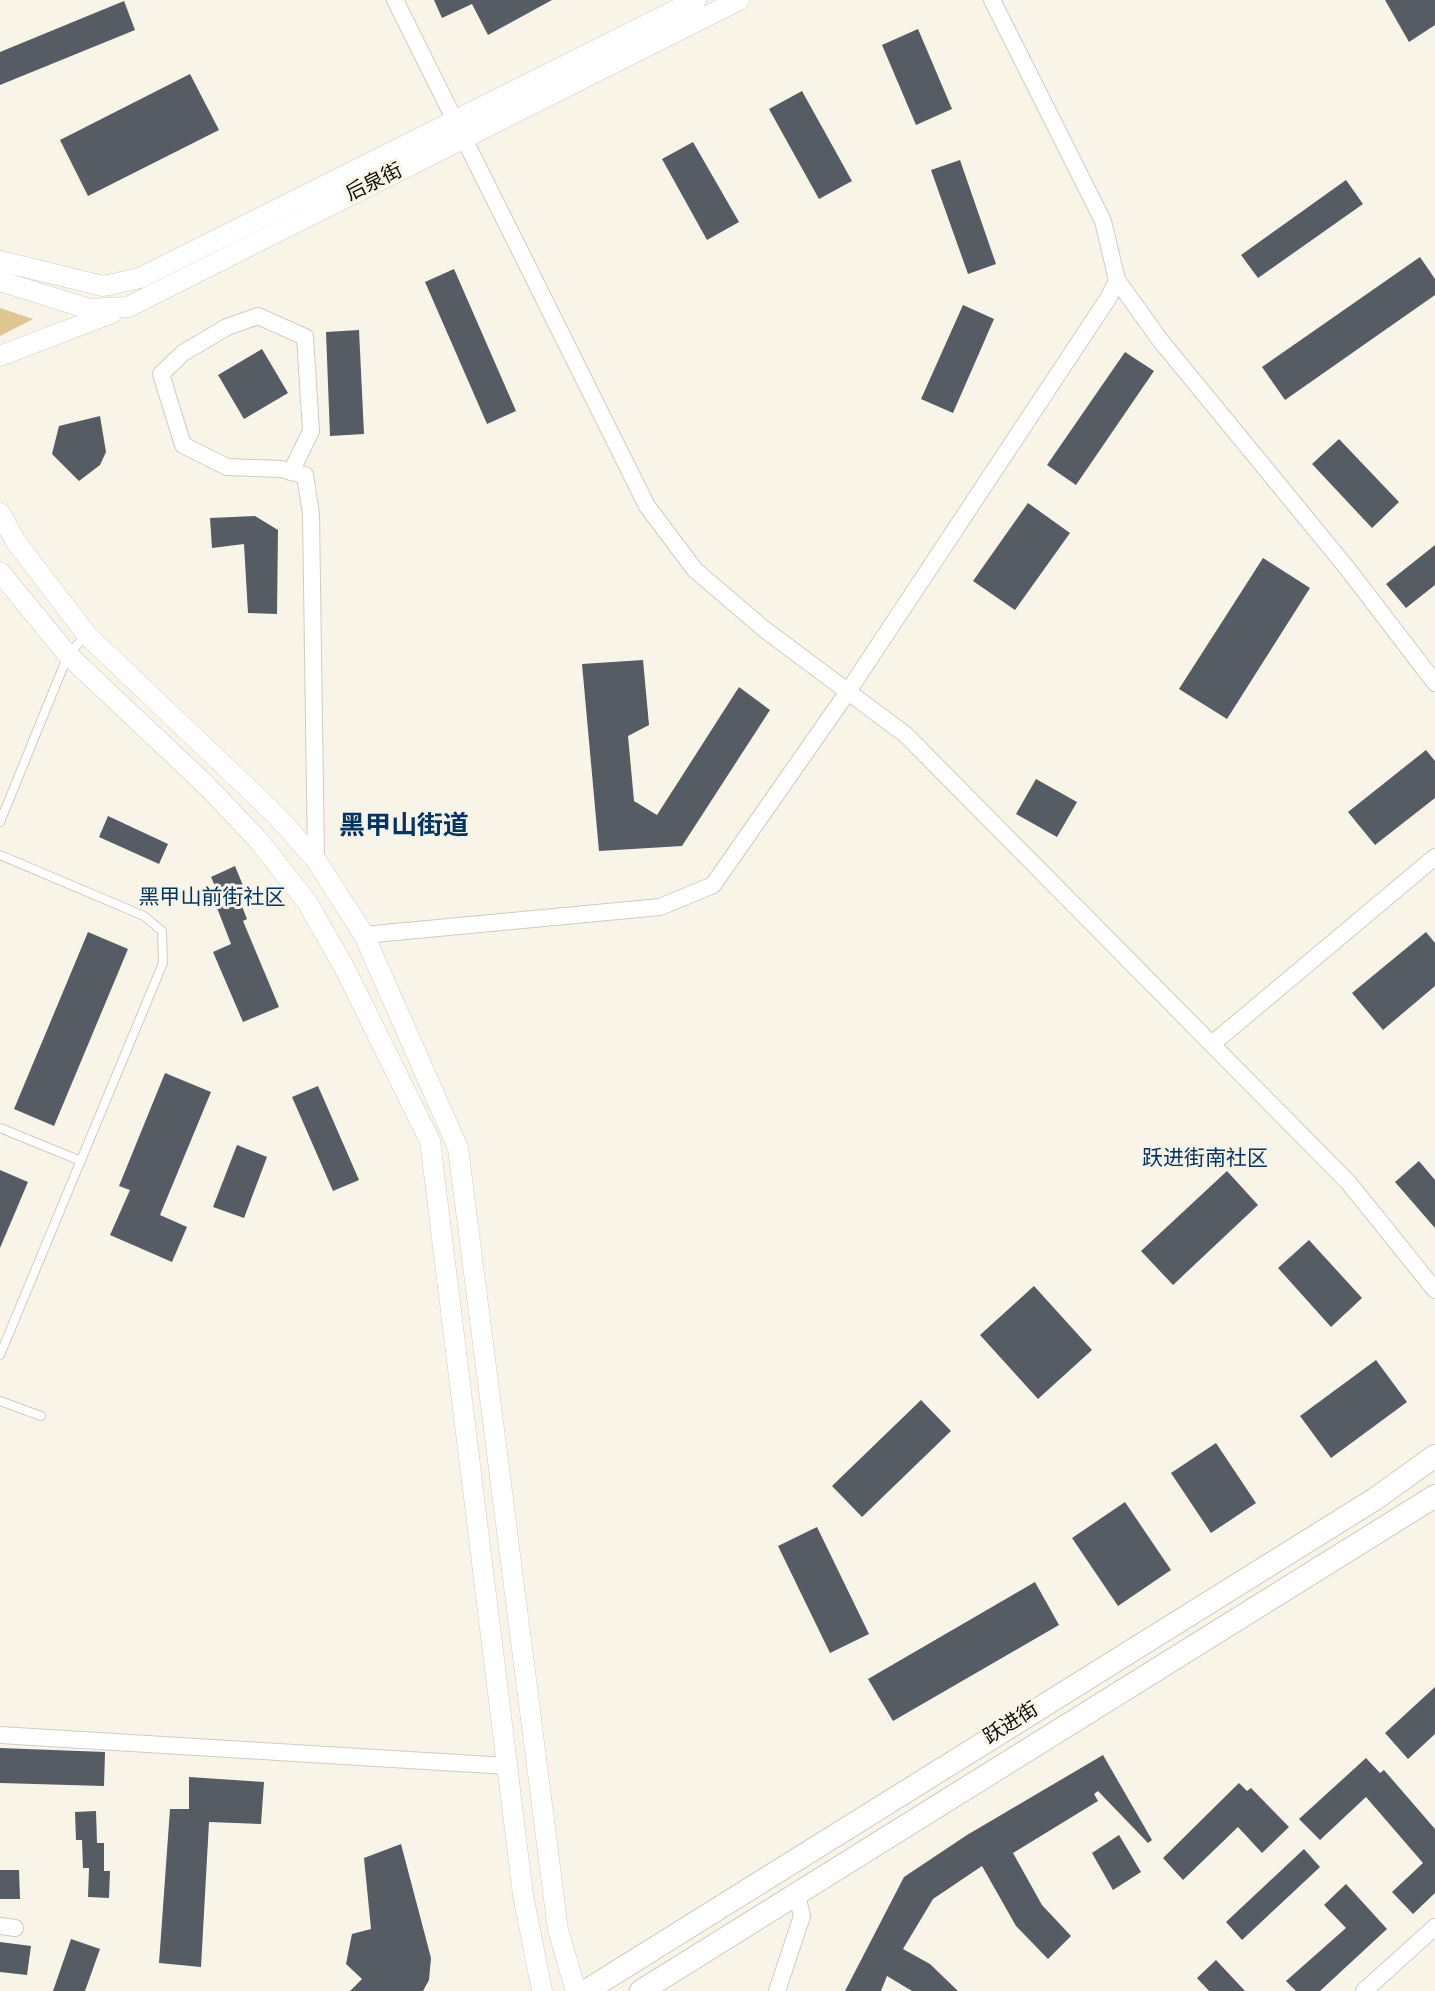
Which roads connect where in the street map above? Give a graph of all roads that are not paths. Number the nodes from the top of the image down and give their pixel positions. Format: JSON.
{"nodes":[{"id":1,"x":395,"y":0,"type":"edge"},
{"id":2,"x":696,"y":0,"type":"edge"},
{"id":3,"x":739,"y":0,"type":"edge"},
{"id":4,"x":992,"y":0,"type":"edge"},
{"id":5,"x":459,"y":131,"type":"junction"},
{"id":6,"x":0,"y":261,"type":"edge"},
{"id":7,"x":1117,"y":280,"type":"junction"},
{"id":8,"x":0,"y":281,"type":"edge"},
{"id":9,"x":128,"y":307,"type":"junction"},
{"id":10,"x":0,"y":356,"type":"edge"},
{"id":11,"x":291,"y":472,"type":"junction"},
{"id":12,"x":0,"y":513,"type":"edge"},
{"id":13,"x":0,"y":572,"type":"edge"},
{"id":14,"x":87,"y":635,"type":"junction"},
{"id":15,"x":68,"y":655,"type":"junction"},
{"id":16,"x":1435,"y":683,"type":"edge"},
{"id":17,"x":847,"y":693,"type":"junction"},
{"id":18,"x":0,"y":822,"type":"edge"},
{"id":19,"x":0,"y":855,"type":"edge"},
{"id":20,"x":1435,"y":857,"type":"edge"},
{"id":21,"x":316,"y":860,"type":"junction"},
{"id":22,"x":364,"y":935,"type":"junction"},
{"id":23,"x":1212,"y":1044,"type":"junction"},
{"id":24,"x":0,"y":1128,"type":"edge"},
{"id":25,"x":81,"y":1161,"type":"junction"},
{"id":26,"x":1435,"y":1290,"type":"edge"},
{"id":27,"x":0,"y":1355,"type":"edge"},
{"id":28,"x":0,"y":1401,"type":"edge"},
{"id":29,"x":41,"y":1416,"type":"dead end"},
{"id":30,"x":1435,"y":1456,"type":"edge"},
{"id":31,"x":1435,"y":1496,"type":"edge"},
{"id":32,"x":0,"y":1735,"type":"edge"},
{"id":33,"x":507,"y":1766,"type":"junction"},
{"id":34,"x":797,"y":1895,"type":"junction"},
{"id":35,"x":1435,"y":1928,"type":"edge"},
{"id":36,"x":542,"y":1991,"type":"edge"},
{"id":37,"x":576,"y":1991,"type":"edge"},
{"id":38,"x":586,"y":1991,"type":"edge"},
{"id":39,"x":641,"y":1991,"type":"edge"},
{"id":40,"x":777,"y":1991,"type":"edge"},
{"id":41,"x":1364,"y":1991,"type":"edge"}],
"edges":[{"from":1,"to":5,"type":"street"},
{"from":2,"to":5,"type":"street","name":"后泉街"},
{"from":3,"to":5,"type":"street","name":"后泉街"},
{"from":4,"to":7,"type":"street"},
{"from":5,"to":6,"type":"street","name":"后泉街"},
{"from":5,"to":9,"type":"street","name":"后泉街"},
{"from":5,"to":17,"type":"street"},
{"from":7,"to":16,"type":"street"},
{"from":7,"to":17,"type":"street"},
{"from":8,"to":9,"type":"street","name":"后泉街"},
{"from":9,"to":10,"type":"street"},
{"from":11,"to":11,"type":"street"},
{"from":11,"to":21,"type":"street"},
{"from":12,"to":14,"type":"street"},
{"from":13,"to":15,"type":"street"},
{"from":14,"to":15,"type":"lane"},
{"from":14,"to":21,"type":"street"},
{"from":15,"to":18,"type":"lane"},
{"from":15,"to":33,"type":"street"},
{"from":17,"to":22,"type":"street"},
{"from":17,"to":23,"type":"street"},
{"from":19,"to":25,"type":"lane"},
{"from":20,"to":23,"type":"street"},
{"from":21,"to":22,"type":"street"},
{"from":22,"to":37,"type":"street"},
{"from":23,"to":26,"type":"street"},
{"from":24,"to":25,"type":"lane"},
{"from":25,"to":27,"type":"lane"},
{"from":28,"to":29,"type":"lane"},
{"from":30,"to":38,"type":"main road","name":"跃进街"},
{"from":31,"to":34,"type":"main road","name":"跃进街"},
{"from":32,"to":33,"type":"street"},
{"from":33,"to":36,"type":"street"},
{"from":34,"to":39,"type":"main road","name":"跃进街"},
{"from":34,"to":40,"type":"street"},
{"from":35,"to":41,"type":"street"}]}
